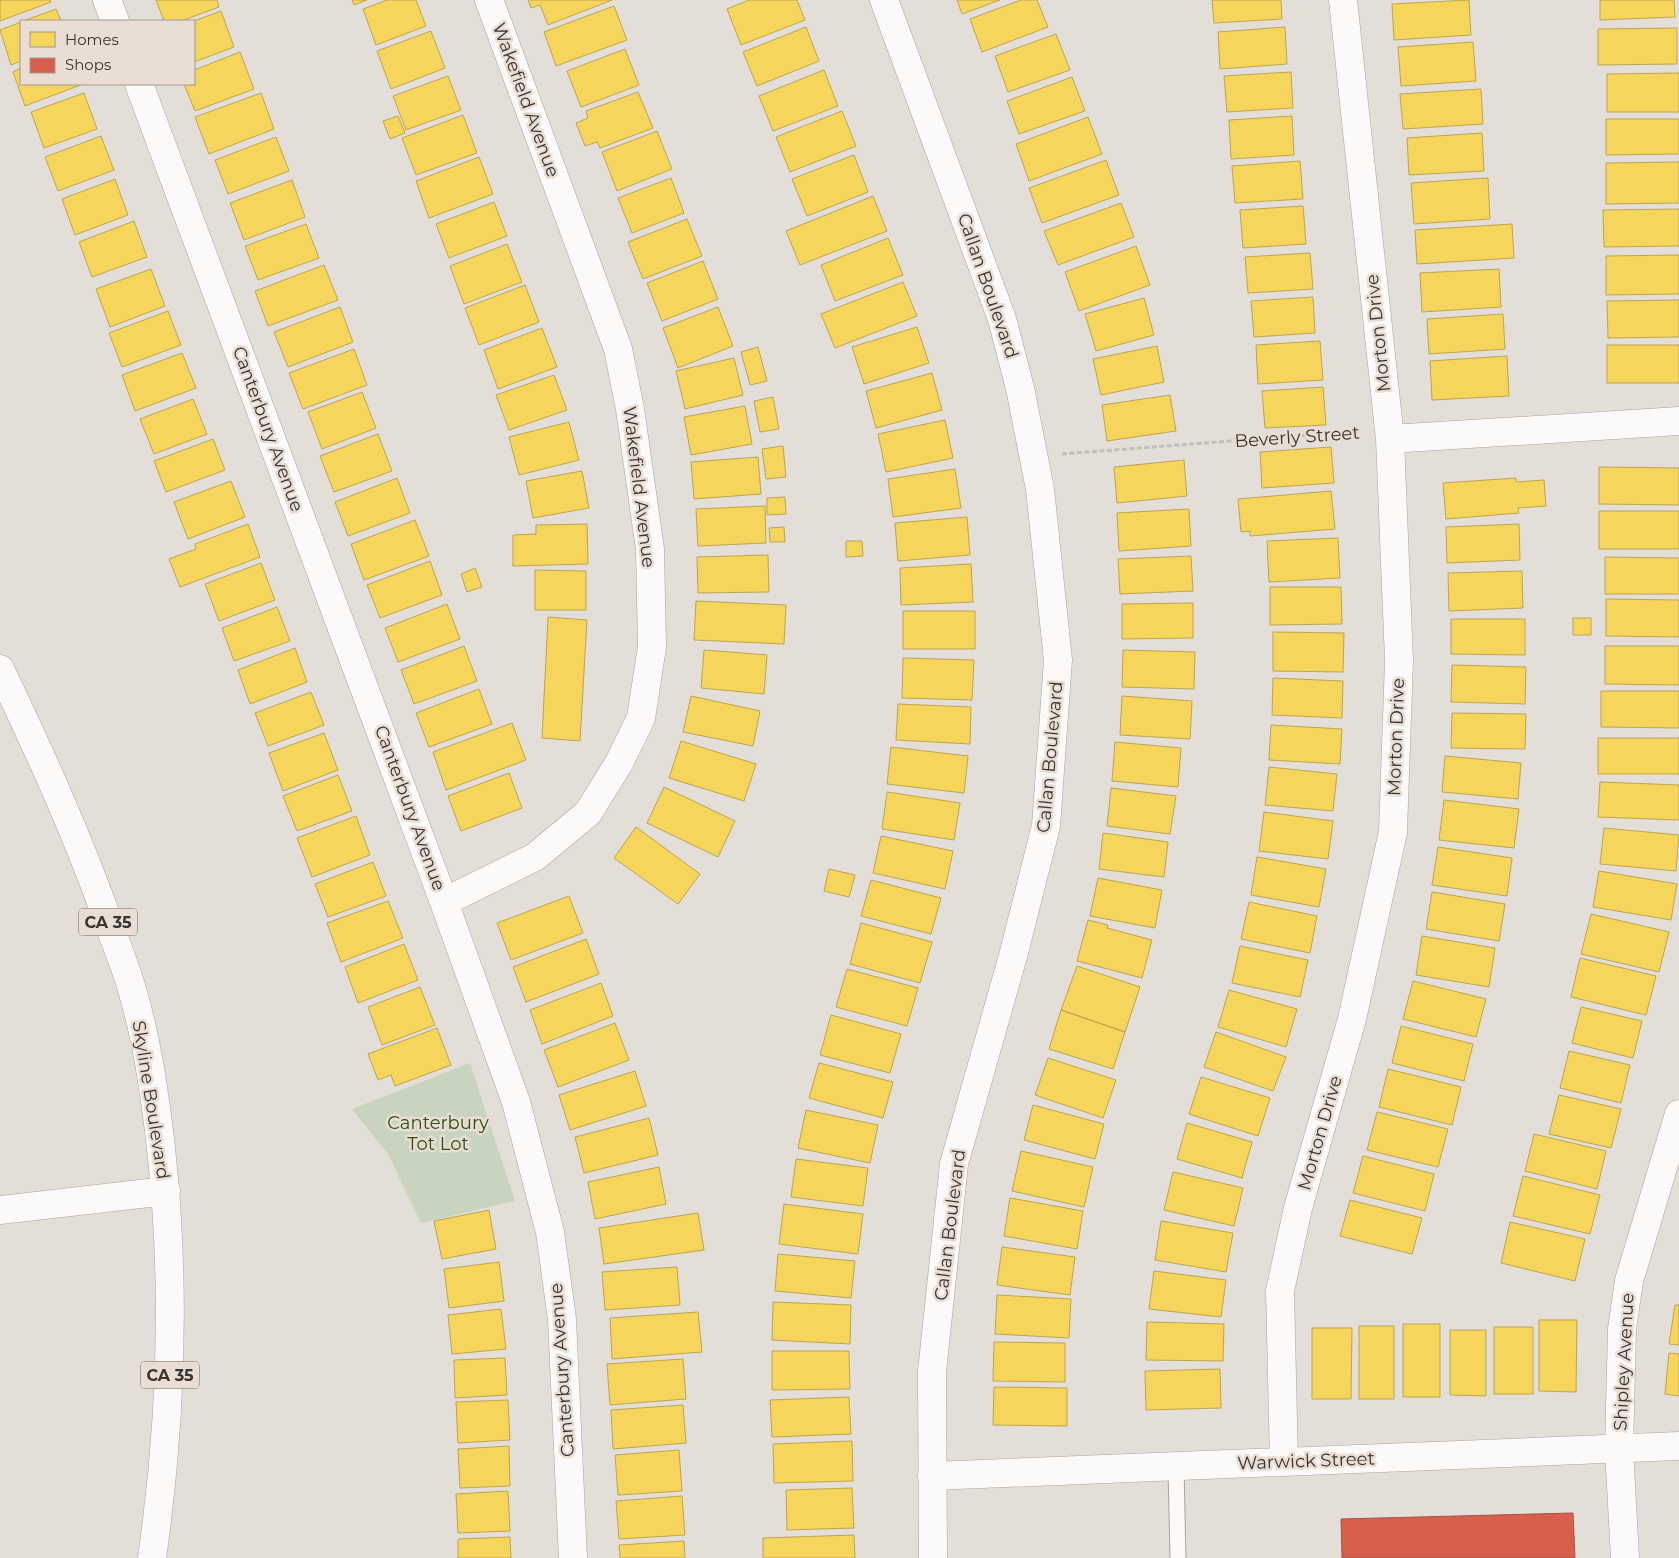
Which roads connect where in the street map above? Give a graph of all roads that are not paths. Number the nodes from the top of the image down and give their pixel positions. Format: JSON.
{"nodes":[{"id":1,"x":107,"y":0,"type":"edge"},
{"id":2,"x":489,"y":0,"type":"edge"},
{"id":3,"x":884,"y":0,"type":"edge"},
{"id":4,"x":1344,"y":0,"type":"edge"},
{"id":5,"x":115,"y":20,"type":"edge"},
{"id":6,"x":139,"y":85,"type":"edge"},
{"id":7,"x":1679,"y":421,"type":"edge"},
{"id":8,"x":1390,"y":439,"type":"junction"},
{"id":9,"x":0,"y":669,"type":"edge"},
{"id":10,"x":444,"y":902,"type":"junction"},
{"id":11,"x":1679,"y":1114,"type":"edge"},
{"id":12,"x":166,"y":1191,"type":"junction"},
{"id":13,"x":0,"y":1210,"type":"edge"},
{"id":14,"x":1679,"y":1446,"type":"edge"},
{"id":15,"x":1619,"y":1449,"type":"junction"},
{"id":16,"x":1284,"y":1462,"type":"junction"},
{"id":17,"x":1176,"y":1467,"type":"junction"},
{"id":18,"x":932,"y":1476,"type":"junction"},
{"id":19,"x":152,"y":1558,"type":"edge"},
{"id":20,"x":573,"y":1558,"type":"edge"},
{"id":21,"x":933,"y":1558,"type":"edge"},
{"id":22,"x":1178,"y":1558,"type":"edge"},
{"id":23,"x":1625,"y":1558,"type":"edge"}],
"edges":[{"from":1,"to":5,"type":"street"},
{"from":2,"to":10,"type":"street","name":"Wakefield Avenue"},
{"from":3,"to":18,"type":"street","name":"Callan Boulevard"},
{"from":4,"to":8,"type":"street","name":"Morton Drive"},
{"from":6,"to":10,"type":"street","name":"Canterbury Avenue"},
{"from":7,"to":8,"type":"street"},
{"from":8,"to":16,"type":"street","name":"Morton Drive"},
{"from":9,"to":12,"type":"street","name":"Skyline Boulevard","number":"CA 35"},
{"from":10,"to":20,"type":"street","name":"Canterbury Avenue"},
{"from":11,"to":15,"type":"street","name":"Shipley Avenue"},
{"from":12,"to":13,"type":"street"},
{"from":12,"to":19,"type":"street","name":"Skyline Boulevard","number":"CA 35"},
{"from":14,"to":15,"type":"street","name":"Warwick Street"},
{"from":15,"to":16,"type":"street","name":"Warwick Street"},
{"from":15,"to":23,"type":"street","name":"Shipley Avenue"},
{"from":16,"to":17,"type":"street","name":"Warwick Street"},
{"from":17,"to":18,"type":"street","name":"Warwick Street"},
{"from":17,"to":22,"type":"lane"},
{"from":18,"to":21,"type":"street","name":"Callan Boulevard"}]}
